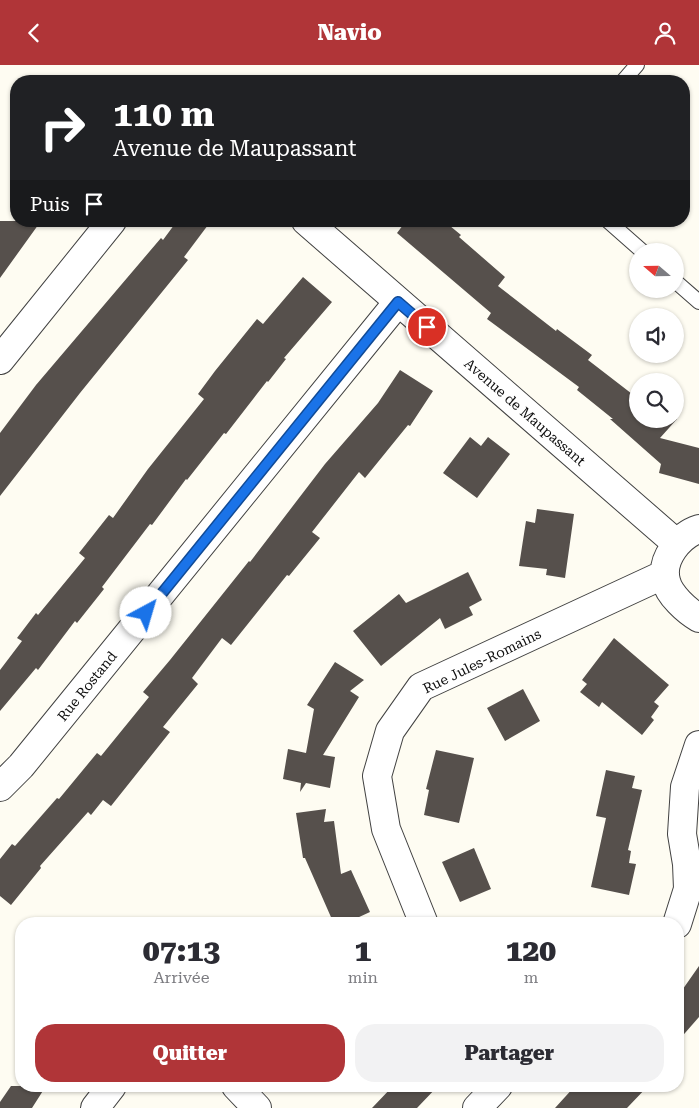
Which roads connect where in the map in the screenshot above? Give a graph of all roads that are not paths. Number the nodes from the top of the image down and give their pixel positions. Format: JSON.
{"nodes":[{"id":1,"x":638,"y":65,"type":"edge"},
{"id":2,"x":629,"y":75,"type":"edge"},
{"id":3,"x":107,"y":227,"type":"edge"},
{"id":4,"x":313,"y":227,"type":"edge"},
{"id":5,"x":615,"y":227,"type":"edge"},
{"id":6,"x":633,"y":243,"type":"edge"},
{"id":7,"x":684,"y":289,"type":"edge"},
{"id":8,"x":398,"y":302,"type":"junction"},
{"id":9,"x":699,"y":302,"type":"edge"},
{"id":10,"x":0,"y":360,"type":"edge"},
{"id":11,"x":699,"y":529,"type":"edge"},
{"id":12,"x":676,"y":543,"type":"junction"},
{"id":13,"x":665,"y":575,"type":"junction"},
{"id":14,"x":699,"y":618,"type":"edge"},
{"id":15,"x":699,"y":745,"type":"edge"},
{"id":16,"x":0,"y":787,"type":"edge"},
{"id":17,"x":421,"y":917,"type":"edge"},
{"id":18,"x":679,"y":917,"type":"edge"},
{"id":19,"x":107,"y":1092,"type":"edge"},
{"id":20,"x":242,"y":1092,"type":"edge"},
{"id":21,"x":493,"y":1092,"type":"edge"},
{"id":22,"x":95,"y":1108,"type":"edge"},
{"id":23,"x":257,"y":1108,"type":"edge"},
{"id":24,"x":478,"y":1108,"type":"edge"}],
"edges":[{"from":1,"to":2,"type":"lane"},
{"from":3,"to":10,"type":"street"},
{"from":4,"to":8,"type":"street","name":"Avenue de Maupassant"},
{"from":5,"to":6,"type":"lane"},
{"from":7,"to":9,"type":"lane"},
{"from":8,"to":12,"type":"street","name":"Avenue de Maupassant"},
{"from":8,"to":16,"type":"street","name":"Rue Rostand"},
{"from":11,"to":12,"type":"street"},
{"from":12,"to":13,"type":"street"},
{"from":13,"to":14,"type":"street"},
{"from":13,"to":17,"type":"street","name":"Rue Jules-Romains"},
{"from":15,"to":18,"type":"street"},
{"from":19,"to":22,"type":"street"},
{"from":20,"to":23,"type":"street"},
{"from":21,"to":24,"type":"street"}]}
